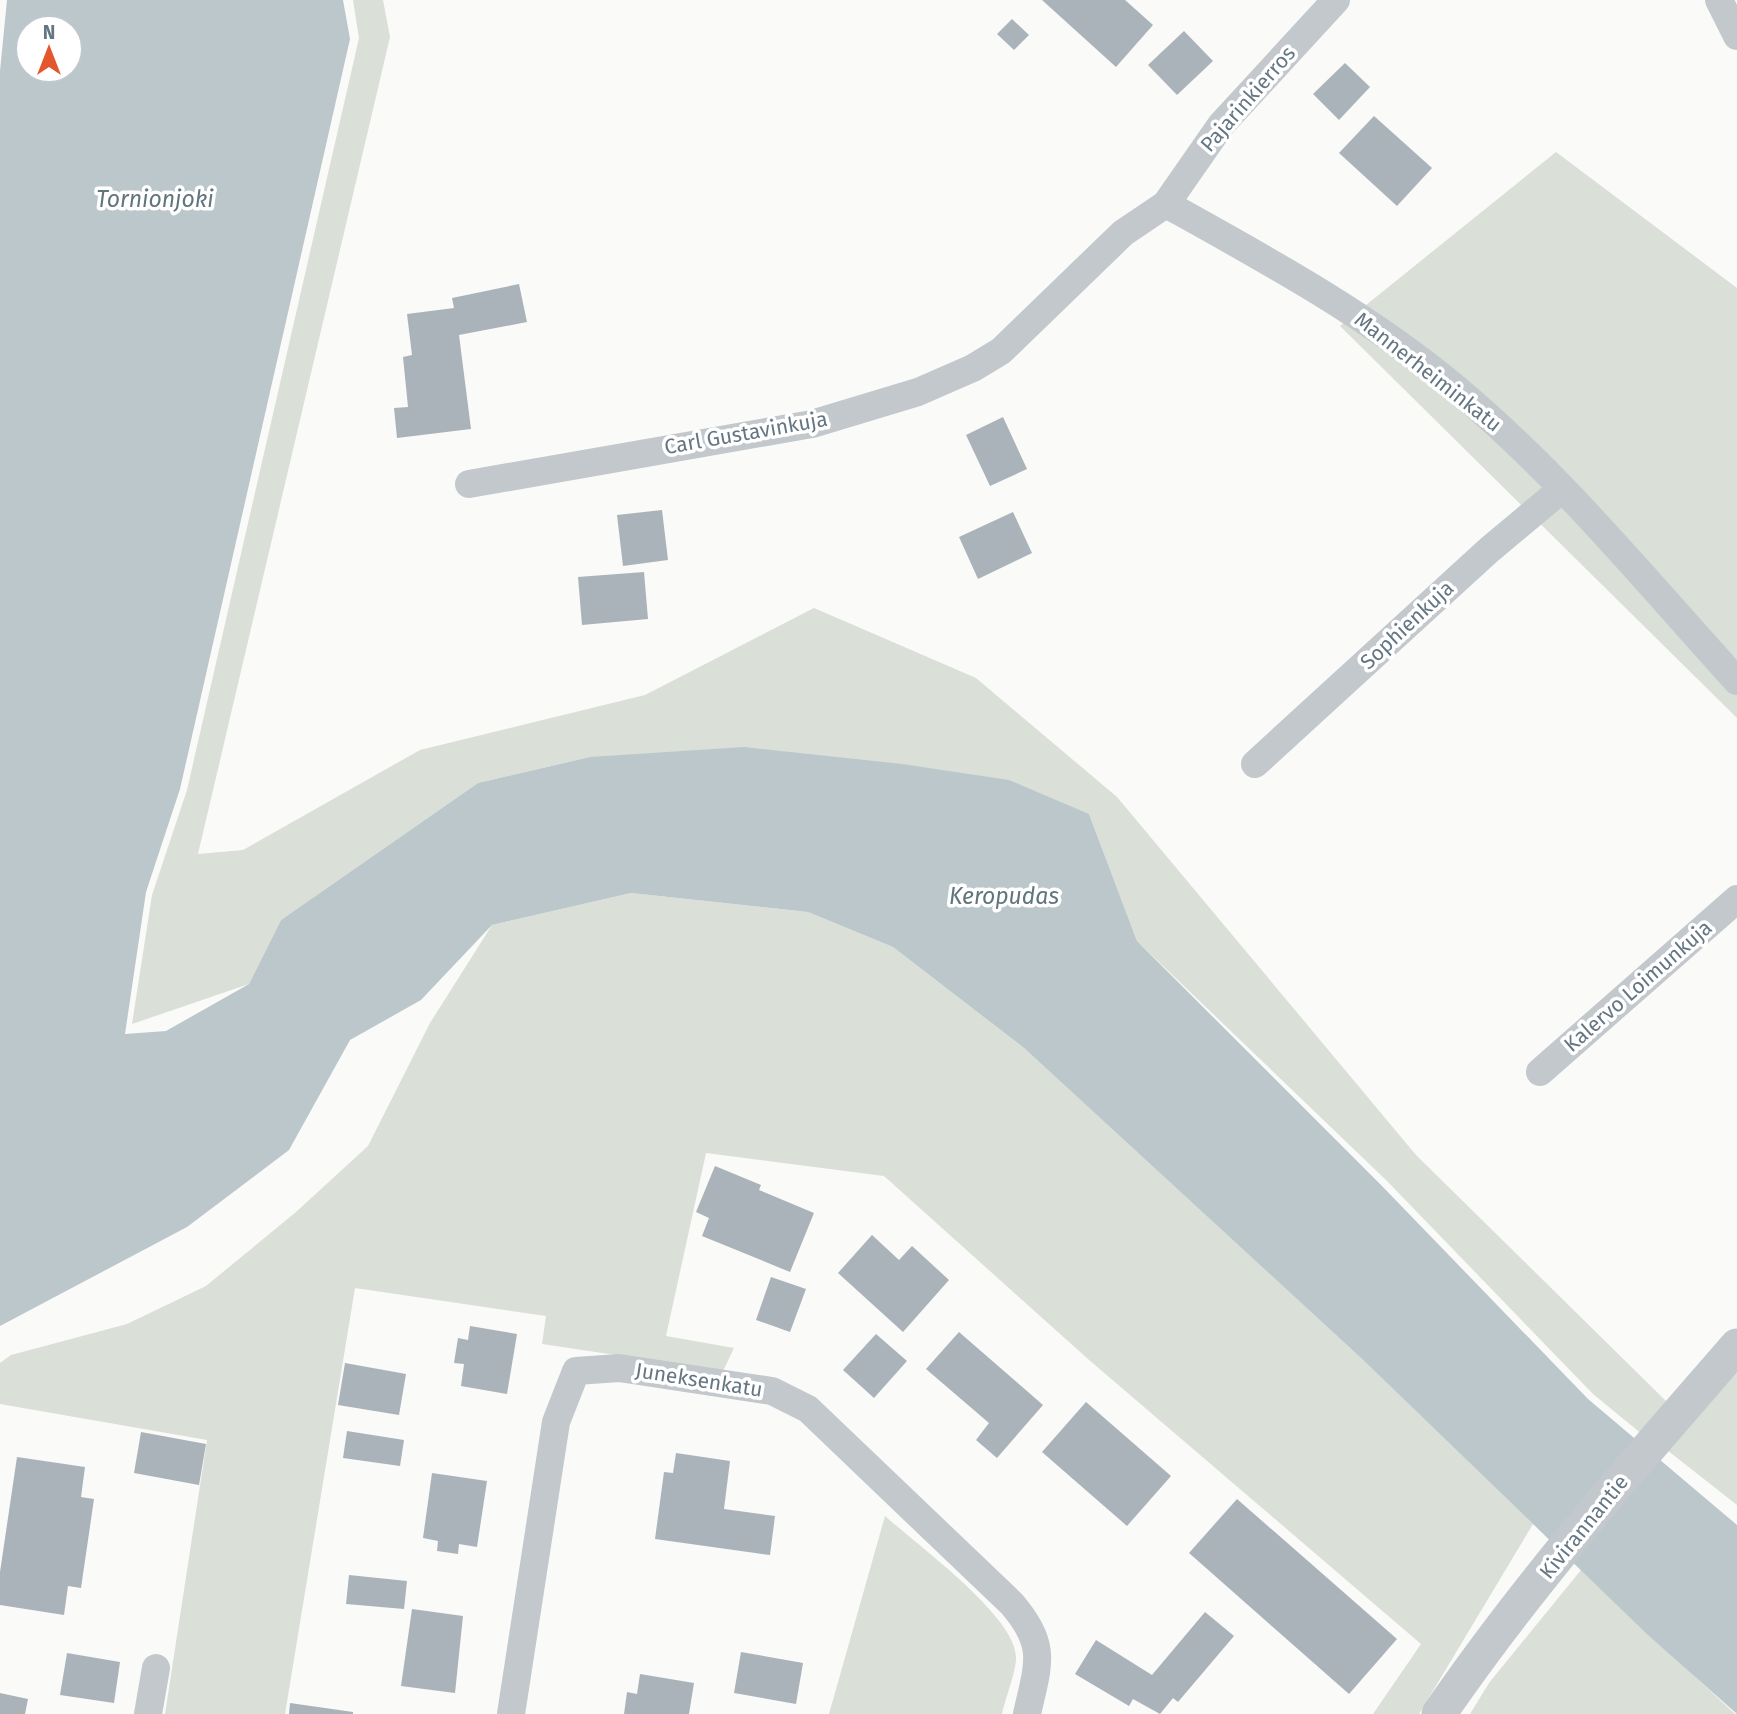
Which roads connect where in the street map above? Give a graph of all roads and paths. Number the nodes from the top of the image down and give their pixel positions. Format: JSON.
{"nodes":[{"id":1,"x":1336,"y":0,"type":"edge"},
{"id":2,"x":1719,"y":0,"type":"edge"},
{"id":3,"x":1737,"y":36,"type":"edge"},
{"id":4,"x":1167,"y":204,"type":"junction"},
{"id":5,"x":469,"y":484,"type":"dead end"},
{"id":6,"x":1562,"y":489,"type":"junction"},
{"id":7,"x":1737,"y":681,"type":"edge"},
{"id":8,"x":1255,"y":764,"type":"dead end"},
{"id":9,"x":1737,"y":899,"type":"edge"},
{"id":10,"x":1540,"y":1072,"type":"dead end"},
{"id":11,"x":1737,"y":1346,"type":"edge"},
{"id":12,"x":156,"y":1668,"type":"dead end"},
{"id":13,"x":148,"y":1714,"type":"edge"},
{"id":14,"x":511,"y":1714,"type":"edge"},
{"id":15,"x":1027,"y":1714,"type":"edge"},
{"id":16,"x":1439,"y":1714,"type":"edge"}],
"edges":[{"from":1,"to":4,"type":"street","name":"Pajarinkierros"},
{"from":2,"to":3,"type":"street"},
{"from":4,"to":5,"type":"street","name":"Carl Gustavinkuja"},
{"from":4,"to":6,"type":"street","name":"Mannerheiminkatu"},
{"from":6,"to":7,"type":"street","name":"Mannerheiminkatu"},
{"from":6,"to":8,"type":"street","name":"Sophienkuja"},
{"from":9,"to":10,"type":"street","name":"Kalervo Loimunkuja"},
{"from":11,"to":16,"type":"street","name":"Kivirannantie"},
{"from":12,"to":13,"type":"street"},
{"from":14,"to":15,"type":"street","name":"Juneksenkatu"}]}
